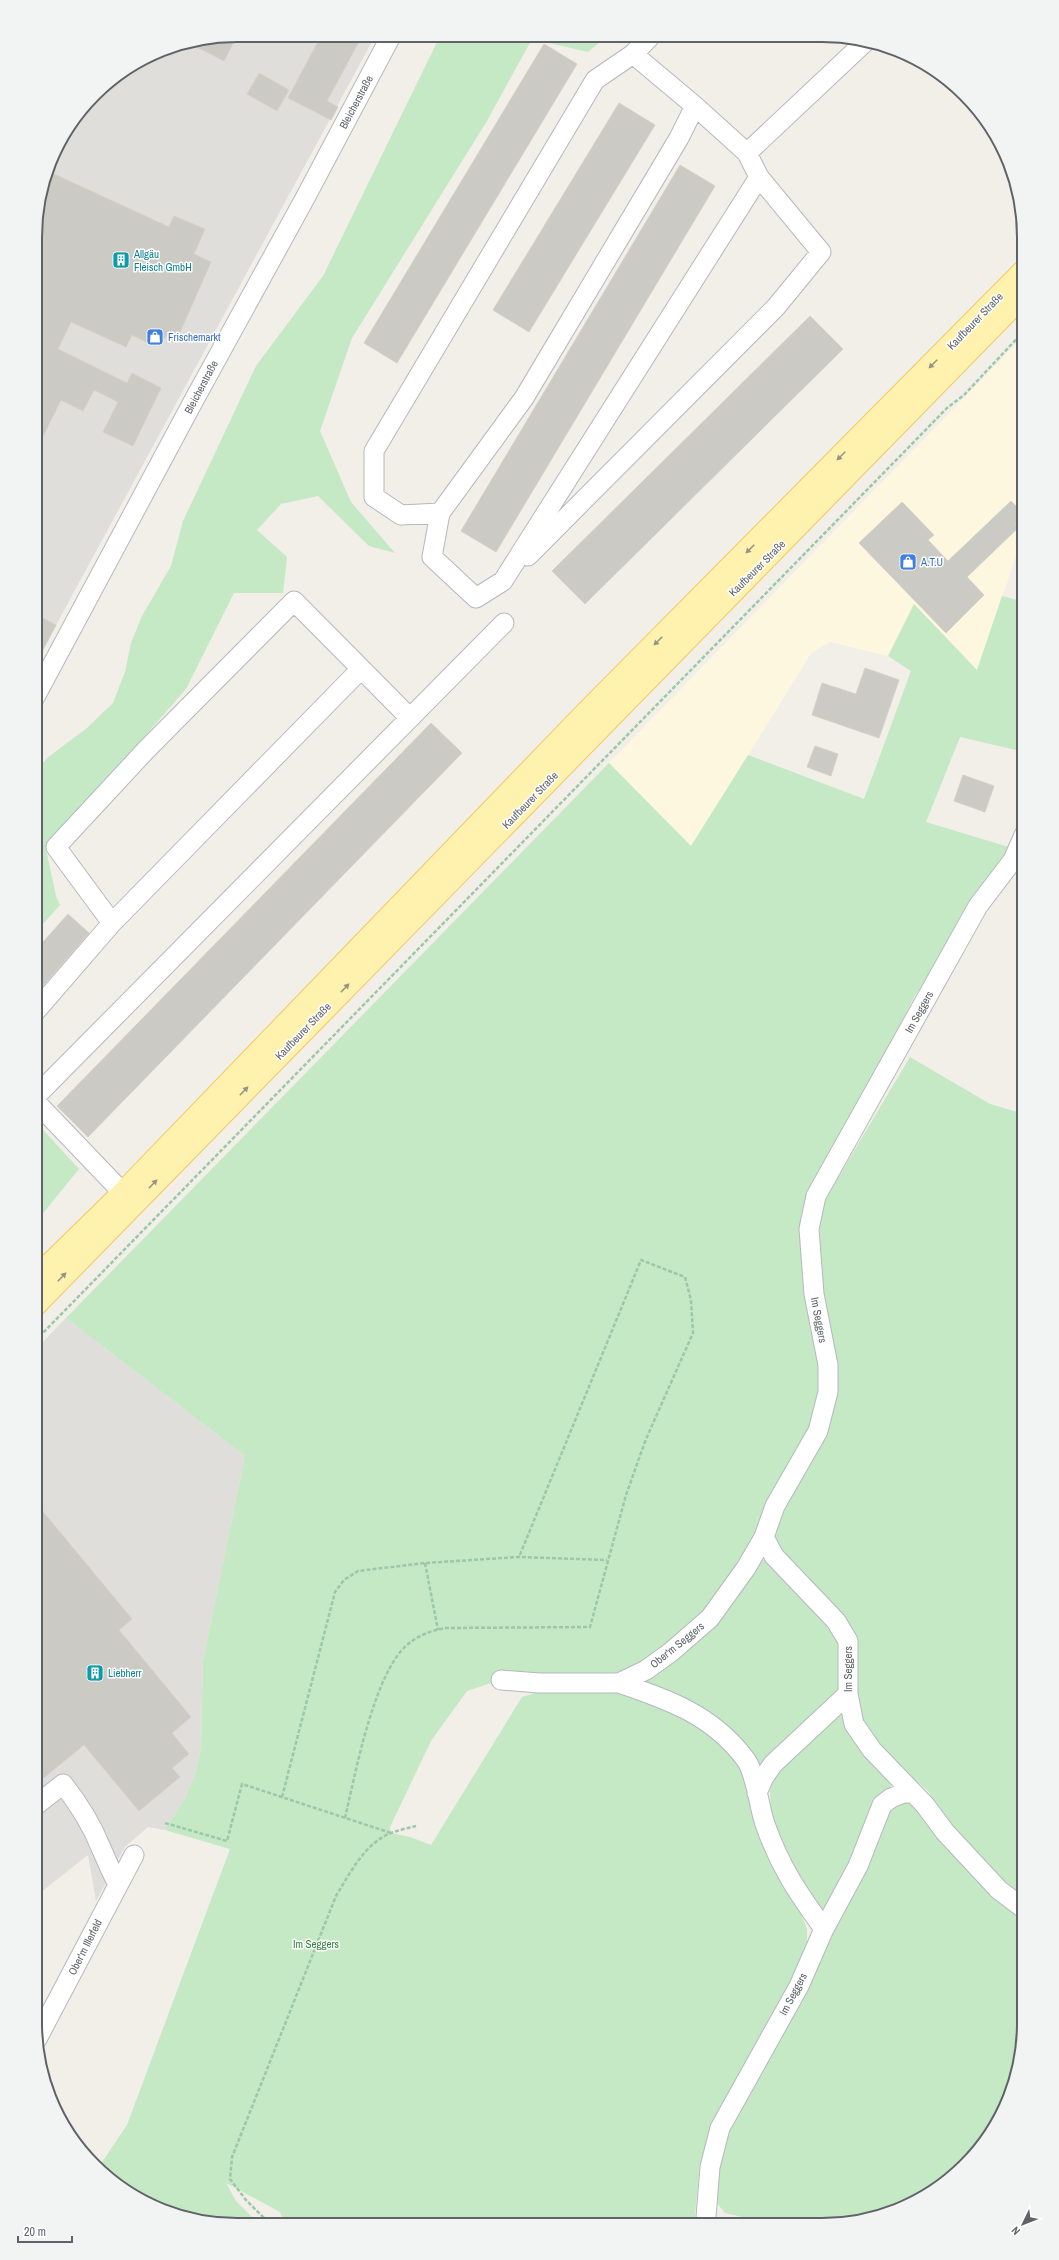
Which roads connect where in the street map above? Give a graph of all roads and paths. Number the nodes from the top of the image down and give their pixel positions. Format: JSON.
{"nodes":[{"id":1,"x":388,"y":42,"type":"edge"},
{"id":2,"x":645,"y":42,"type":"edge"},
{"id":3,"x":860,"y":46,"type":"edge"},
{"id":4,"x":633,"y":54,"type":"junction"},
{"id":5,"x":695,"y":106,"type":"junction"},
{"id":6,"x":747,"y":154,"type":"junction"},
{"id":7,"x":759,"y":177,"type":"junction"},
{"id":8,"x":1017,"y":278,"type":"edge"},
{"id":9,"x":1017,"y":302,"type":"edge"},
{"id":10,"x":1017,"y":338,"type":"edge"},
{"id":11,"x":440,"y":513,"type":"junction"},
{"id":12,"x":503,"y":581,"type":"junction"},
{"id":13,"x":504,"y":623,"type":"dead end"},
{"id":14,"x":361,"y":668,"type":"junction"},
{"id":15,"x":42,"y":684,"type":"edge"},
{"id":16,"x":409,"y":717,"type":"junction"},
{"id":17,"x":1017,"y":851,"type":"edge"},
{"id":18,"x":112,"y":923,"type":"junction"},
{"id":19,"x":42,"y":1004,"type":"edge"},
{"id":20,"x":42,"y":1090,"type":"edge"},
{"id":21,"x":42,"y":1109,"type":"edge"},
{"id":22,"x":123,"y":1193,"type":"junction"},
{"id":23,"x":42,"y":1272,"type":"edge"},
{"id":24,"x":42,"y":1298,"type":"edge"},
{"id":25,"x":42,"y":1334,"type":"edge"},
{"id":26,"x":764,"y":1537,"type":"junction"},
{"id":27,"x":519,"y":1557,"type":"junction"},
{"id":28,"x":608,"y":1560,"type":"junction"},
{"id":29,"x":426,"y":1563,"type":"junction"},
{"id":30,"x":438,"y":1630,"type":"junction"},
{"id":31,"x":501,"y":1680,"type":"dead end"},
{"id":32,"x":618,"y":1683,"type":"junction"},
{"id":33,"x":848,"y":1694,"type":"junction"},
{"id":34,"x":757,"y":1793,"type":"junction"},
{"id":35,"x":912,"y":1793,"type":"junction"},
{"id":36,"x":282,"y":1797,"type":"junction"},
{"id":37,"x":42,"y":1800,"type":"edge"},
{"id":38,"x":345,"y":1818,"type":"junction"},
{"id":39,"x":165,"y":1823,"type":"dead end"},
{"id":40,"x":416,"y":1826,"type":"dead end"},
{"id":41,"x":391,"y":1833,"type":"junction"},
{"id":42,"x":134,"y":1855,"type":"dead end"},
{"id":43,"x":118,"y":1884,"type":"junction"},
{"id":44,"x":1017,"y":1904,"type":"edge"},
{"id":45,"x":824,"y":1929,"type":"junction"},
{"id":46,"x":42,"y":2029,"type":"edge"},
{"id":47,"x":706,"y":2217,"type":"dead end"},
{"id":48,"x":264,"y":2218,"type":"edge"}],
"edges":[{"from":1,"to":15,"type":"street","name":"Bleicherstraße"},
{"from":2,"to":4,"type":"street"},
{"from":3,"to":6,"type":"street"},
{"from":4,"to":5,"type":"street"},
{"from":4,"to":11,"type":"street"},
{"from":5,"to":6,"type":"street"},
{"from":5,"to":11,"type":"street"},
{"from":6,"to":7,"type":"street"},
{"from":7,"to":12,"type":"street"},
{"from":7,"to":12,"type":"street"},
{"from":8,"to":22,"type":"main road","name":"Kaufbeurer Straße","one_way":true},
{"from":24,"to":9,"type":"main road","name":"Kaufbeurer Straße","one_way":true},
{"from":10,"to":25,"type":"path"},
{"from":11,"to":12,"type":"street"},
{"from":13,"to":16,"type":"street"},
{"from":14,"to":16,"type":"street"},
{"from":14,"to":18,"type":"street"},
{"from":14,"to":18,"type":"street"},
{"from":16,"to":20,"type":"street"},
{"from":17,"to":26,"type":"street","name":"Im Seggers"},
{"from":18,"to":19,"type":"street"},
{"from":21,"to":22,"type":"street"},
{"from":22,"to":23,"type":"main road","name":"Kaufbeurer Straße"},
{"from":26,"to":32,"type":"street","name":"Ober'm Seggers"},
{"from":26,"to":33,"type":"street","name":"Im Seggers"},
{"from":27,"to":28,"type":"path"},
{"from":27,"to":28,"type":"path"},
{"from":27,"to":29,"type":"path"},
{"from":28,"to":30,"type":"path"},
{"from":29,"to":30,"type":"path"},
{"from":29,"to":36,"type":"path"},
{"from":30,"to":38,"type":"path"},
{"from":31,"to":32,"type":"street","name":"Ober'm Seggers"},
{"from":32,"to":34,"type":"street"},
{"from":33,"to":34,"type":"street"},
{"from":33,"to":35,"type":"street","name":"Im Seggers"},
{"from":34,"to":45,"type":"street"},
{"from":35,"to":44,"type":"street","name":"Im Seggers"},
{"from":35,"to":45,"type":"street","name":"Im Seggers"},
{"from":36,"to":38,"type":"path"},
{"from":36,"to":39,"type":"path"},
{"from":37,"to":43,"type":"street"},
{"from":38,"to":41,"type":"path"},
{"from":40,"to":41,"type":"path"},
{"from":41,"to":48,"type":"path"},
{"from":42,"to":43,"type":"street","name":"Ober'm Illerfeld"},
{"from":43,"to":46,"type":"street","name":"Ober'm Illerfeld"},
{"from":45,"to":47,"type":"street","name":"Im Seggers"}]}
